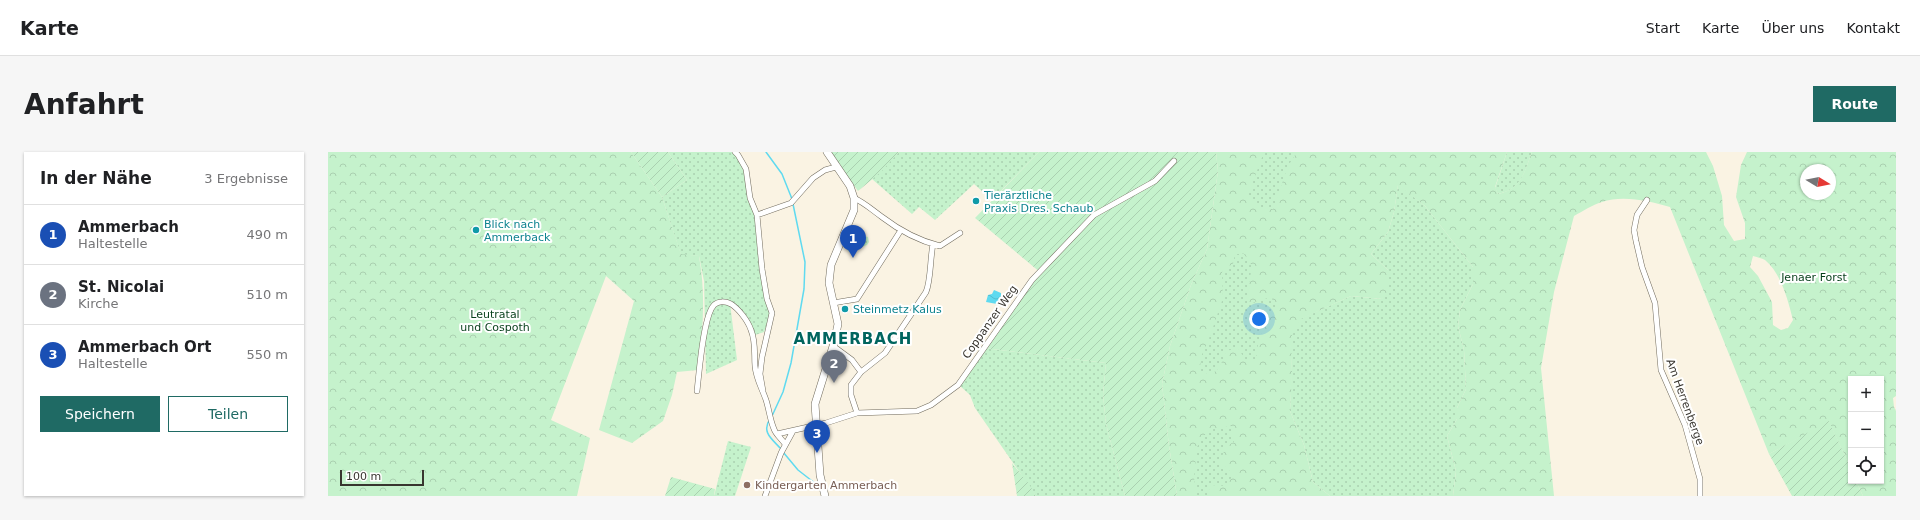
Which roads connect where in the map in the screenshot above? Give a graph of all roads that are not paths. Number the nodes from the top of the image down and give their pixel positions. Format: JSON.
{"nodes":[{"id":1,"x":735,"y":152,"type":"edge"},
{"id":2,"x":827,"y":152,"type":"edge"},
{"id":3,"x":1174,"y":161,"type":"dead end"},
{"id":4,"x":836,"y":167,"type":"junction"},
{"id":5,"x":854,"y":198,"type":"junction"},
{"id":6,"x":1647,"y":200,"type":"dead end"},
{"id":7,"x":757,"y":215,"type":"junction"},
{"id":8,"x":901,"y":230,"type":"junction"},
{"id":9,"x":960,"y":233,"type":"dead end"},
{"id":10,"x":933,"y":244,"type":"junction"},
{"id":11,"x":833,"y":304,"type":"junction"},
{"id":12,"x":833,"y":346,"type":"junction"},
{"id":13,"x":861,"y":372,"type":"junction"},
{"id":14,"x":697,"y":391,"type":"dead end"},
{"id":15,"x":764,"y":394,"type":"junction"},
{"id":16,"x":857,"y":413,"type":"junction"},
{"id":17,"x":817,"y":424,"type":"junction"},
{"id":18,"x":793,"y":431,"type":"junction"},
{"id":19,"x":777,"y":434,"type":"junction"},
{"id":20,"x":784,"y":445,"type":"junction"},
{"id":21,"x":766,"y":496,"type":"edge"},
{"id":22,"x":825,"y":496,"type":"edge"},
{"id":23,"x":1700,"y":496,"type":"edge"}],
"edges":[{"from":1,"to":7,"type":"street"},
{"from":2,"to":4,"type":"main road"},
{"from":3,"to":16,"type":"street","name":"Coppanzer Weg"},
{"from":4,"to":5,"type":"main road"},
{"from":4,"to":7,"type":"street"},
{"from":5,"to":8,"type":"street"},
{"from":5,"to":11,"type":"main road"},
{"from":6,"to":23,"type":"street","name":"Am Herrenberge"},
{"from":7,"to":15,"type":"street"},
{"from":8,"to":10,"type":"street"},
{"from":8,"to":11,"type":"street"},
{"from":9,"to":10,"type":"street"},
{"from":10,"to":13,"type":"street"},
{"from":11,"to":12,"type":"main road"},
{"from":12,"to":13,"type":"street"},
{"from":12,"to":17,"type":"main road"},
{"from":13,"to":16,"type":"street"},
{"from":14,"to":15,"type":"street"},
{"from":15,"to":19,"type":"street"},
{"from":16,"to":17,"type":"street","name":"Coppanzer Weg"},
{"from":17,"to":18,"type":"street","name":"Coppanzer Weg"},
{"from":17,"to":22,"type":"main road"},
{"from":18,"to":19,"type":"street","name":"Coppanzer Weg"},
{"from":18,"to":20,"type":"street"},
{"from":19,"to":20,"type":"street"},
{"from":20,"to":21,"type":"street"}]}
